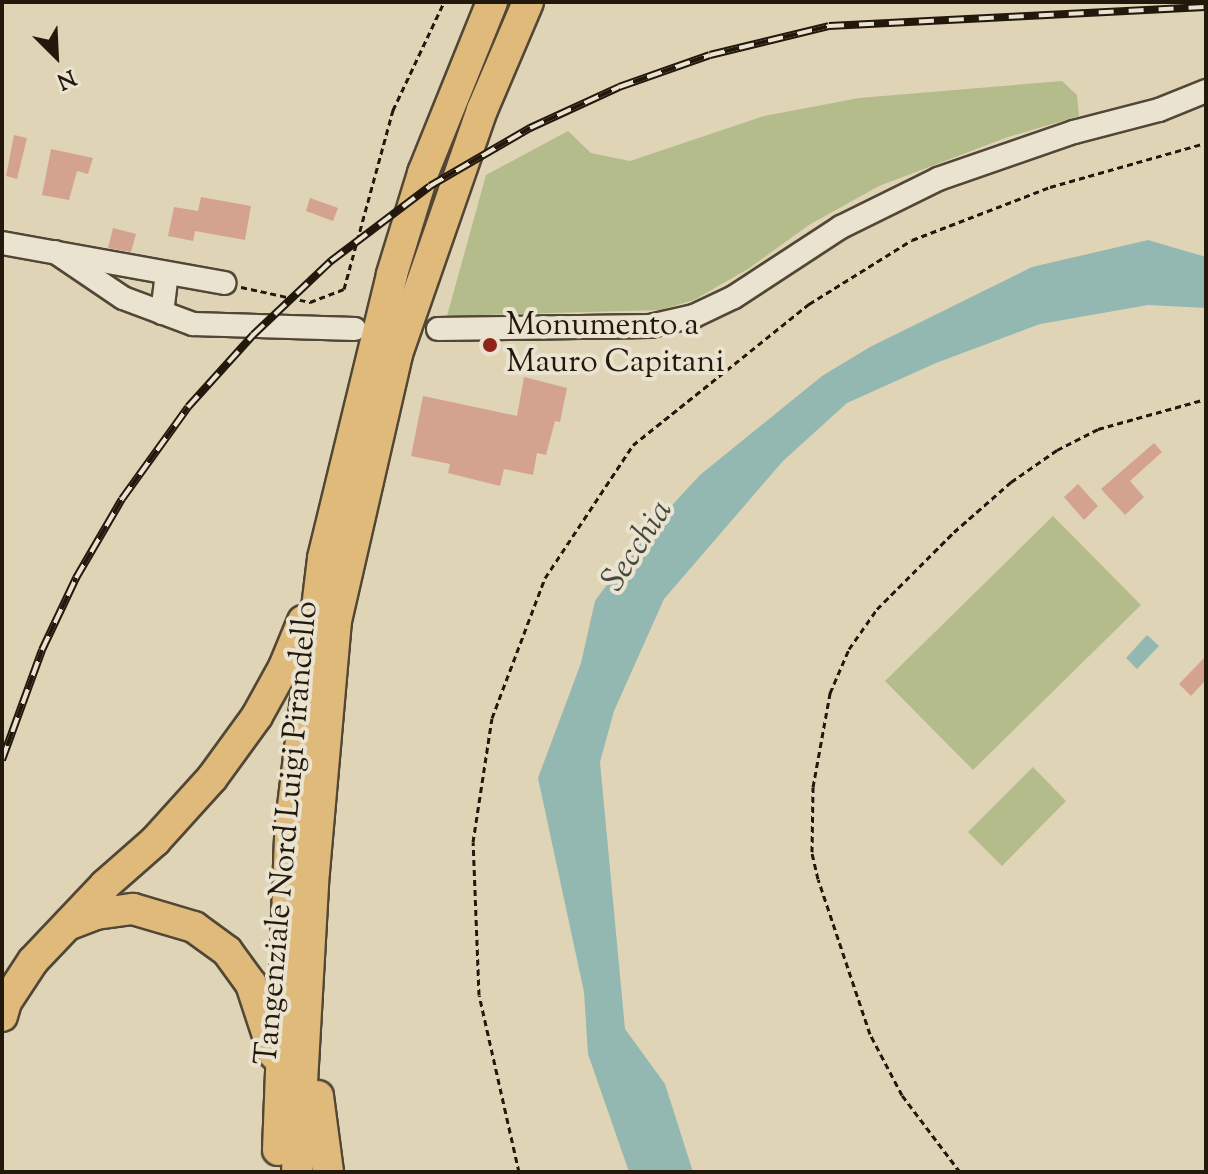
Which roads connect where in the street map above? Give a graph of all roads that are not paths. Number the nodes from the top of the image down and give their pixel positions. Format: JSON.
{"nodes":[{"id":1,"x":492,"y":2,"type":"edge"},
{"id":2,"x":528,"y":2,"type":"edge"},
{"id":3,"x":1206,"y":91,"type":"edge"},
{"id":4,"x":2,"y":243,"type":"edge"},
{"id":5,"x":55,"y":252,"type":"junction"},
{"id":6,"x":167,"y":273,"type":"junction"},
{"id":7,"x":224,"y":283,"type":"road end"},
{"id":8,"x":162,"y":313,"type":"junction"},
{"id":9,"x":355,"y":329,"type":"dead end"},
{"id":10,"x":438,"y":329,"type":"dead end"},
{"id":11,"x":323,"y":558,"type":"junction"},
{"id":12,"x":65,"y":926,"type":"junction"},
{"id":13,"x":2,"y":1016,"type":"edge"},
{"id":14,"x":308,"y":1019,"type":"junction"},
{"id":15,"x":281,"y":1097,"type":"junction"},
{"id":16,"x":277,"y":1172,"type":"edge"},
{"id":17,"x":297,"y":1172,"type":"edge"},
{"id":18,"x":328,"y":1172,"type":"edge"}],
"edges":[{"from":1,"to":11,"type":"highway","name":"Tangenziale Nord Luigi Pirandello"},
{"from":2,"to":14,"type":"highway","name":"Tangenziale Nord Luigi Pirandello"},
{"from":3,"to":10,"type":"street"},
{"from":4,"to":5,"type":"street"},
{"from":5,"to":6,"type":"street"},
{"from":5,"to":8,"type":"street"},
{"from":6,"to":7,"type":"street"},
{"from":6,"to":8,"type":"street"},
{"from":8,"to":9,"type":"street"},
{"from":11,"to":12,"type":"highway"},
{"from":11,"to":15,"type":"highway","name":"Tangenziale Nord Luigi Pirandello"},
{"from":12,"to":13,"type":"highway"},
{"from":12,"to":15,"type":"highway"},
{"from":14,"to":17,"type":"highway","name":"Tangenziale Nord Luigi Pirandello"},
{"from":14,"to":18,"type":"highway"},
{"from":15,"to":16,"type":"highway","name":"Tangenziale Nord Luigi Pirandello"}]}
